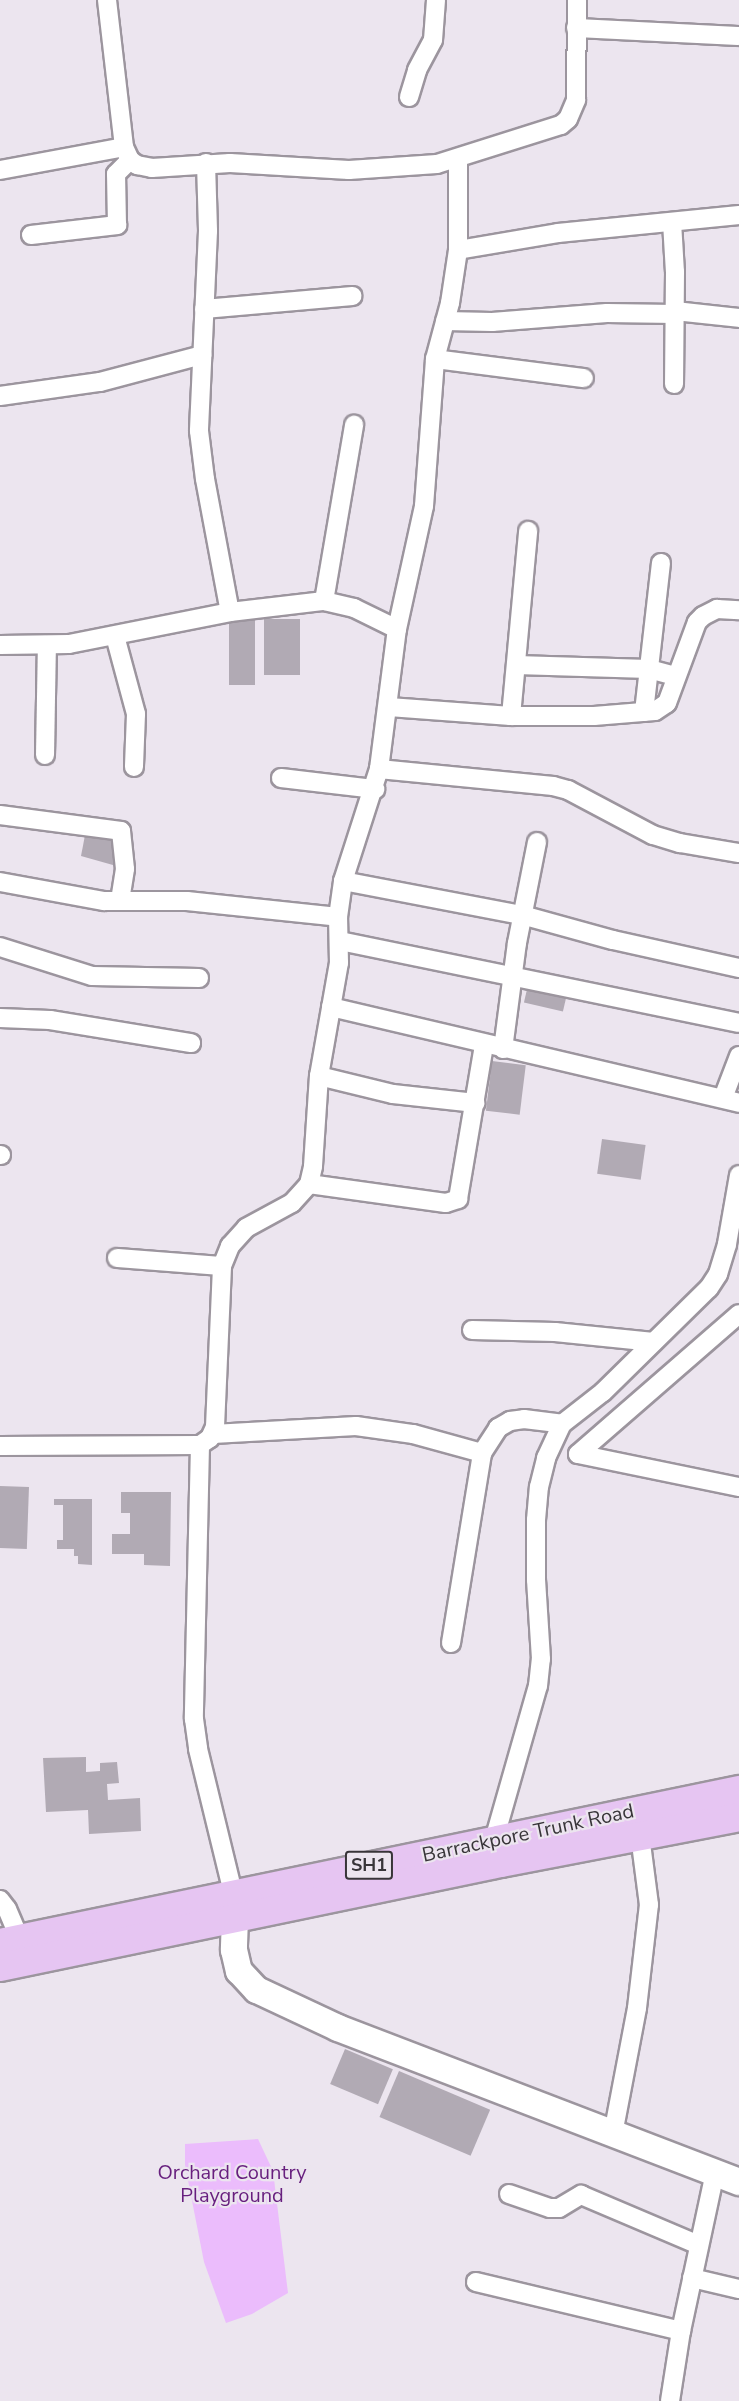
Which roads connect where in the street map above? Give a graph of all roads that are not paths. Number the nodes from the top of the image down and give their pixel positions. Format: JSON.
{"nodes":[{"id":1,"x":106,"y":0,"type":"edge"},
{"id":2,"x":436,"y":0,"type":"edge"},
{"id":3,"x":577,"y":0,"type":"edge"},
{"id":4,"x":576,"y":28,"type":"junction"},
{"id":5,"x":739,"y":36,"type":"edge"},
{"id":6,"x":409,"y":98,"type":"dead end"},
{"id":7,"x":127,"y":153,"type":"junction"},
{"id":8,"x":458,"y":159,"type":"junction"},
{"id":9,"x":206,"y":164,"type":"junction"},
{"id":10,"x":0,"y":170,"type":"edge"},
{"id":11,"x":739,"y":215,"type":"edge"},
{"id":12,"x":672,"y":222,"type":"junction"},
{"id":13,"x":31,"y":235,"type":"dead end"},
{"id":14,"x":458,"y":250,"type":"junction"},
{"id":15,"x":352,"y":296,"type":"dead end"},
{"id":16,"x":204,"y":309,"type":"junction"},
{"id":17,"x":675,"y":312,"type":"junction"},
{"id":18,"x":739,"y":318,"type":"edge"},
{"id":19,"x":445,"y":321,"type":"junction"},
{"id":20,"x":202,"y":355,"type":"junction"},
{"id":21,"x":435,"y":359,"type":"junction"},
{"id":22,"x":584,"y":378,"type":"dead end"},
{"id":23,"x":674,"y":384,"type":"dead end"},
{"id":24,"x":0,"y":396,"type":"edge"},
{"id":25,"x":354,"y":425,"type":"dead end"},
{"id":26,"x":528,"y":531,"type":"dead end"},
{"id":27,"x":661,"y":563,"type":"dead end"},
{"id":28,"x":324,"y":601,"type":"junction"},
{"id":29,"x":739,"y":610,"type":"edge"},
{"id":30,"x":230,"y":612,"type":"junction"},
{"id":31,"x":397,"y":629,"type":"junction"},
{"id":32,"x":115,"y":636,"type":"junction"},
{"id":33,"x":0,"y":645,"type":"edge"},
{"id":34,"x":47,"y":645,"type":"junction"},
{"id":35,"x":516,"y":665,"type":"junction"},
{"id":36,"x":649,"y":669,"type":"junction"},
{"id":37,"x":676,"y":676,"type":"junction"},
{"id":38,"x":389,"y":707,"type":"junction"},
{"id":39,"x":644,"y":712,"type":"junction"},
{"id":40,"x":511,"y":716,"type":"junction"},
{"id":41,"x":45,"y":755,"type":"dead end"},
{"id":42,"x":135,"y":767,"type":"dead end"},
{"id":43,"x":380,"y":769,"type":"junction"},
{"id":44,"x":281,"y":778,"type":"dead end"},
{"id":45,"x":375,"y":789,"type":"junction"},
{"id":46,"x":0,"y":815,"type":"edge"},
{"id":47,"x":537,"y":842,"type":"dead end"},
{"id":48,"x":739,"y":854,"type":"edge"},
{"id":49,"x":343,"y":881,"type":"junction"},
{"id":50,"x":0,"y":882,"type":"edge"},
{"id":51,"x":120,"y":901,"type":"junction"},
{"id":52,"x":522,"y":915,"type":"junction"},
{"id":53,"x":338,"y":917,"type":"junction"},
{"id":54,"x":340,"y":941,"type":"junction"},
{"id":55,"x":0,"y":947,"type":"edge"},
{"id":56,"x":739,"y":968,"type":"edge"},
{"id":57,"x":512,"y":975,"type":"junction"},
{"id":58,"x":199,"y":978,"type":"dead end"},
{"id":59,"x":331,"y":1007,"type":"junction"},
{"id":60,"x":0,"y":1018,"type":"edge"},
{"id":61,"x":739,"y":1023,"type":"edge"},
{"id":62,"x":191,"y":1043,"type":"dead end"},
{"id":63,"x":484,"y":1045,"type":"junction"},
{"id":64,"x":503,"y":1049,"type":"junction"},
{"id":65,"x":739,"y":1056,"type":"edge"},
{"id":66,"x":319,"y":1076,"type":"junction"},
{"id":67,"x":731,"y":1100,"type":"edge"},
{"id":68,"x":476,"y":1104,"type":"junction"},
{"id":69,"x":739,"y":1175,"type":"edge"},
{"id":70,"x":309,"y":1184,"type":"junction"},
{"id":71,"x":117,"y":1258,"type":"dead end"},
{"id":72,"x":222,"y":1266,"type":"junction"},
{"id":73,"x":739,"y":1314,"type":"edge"},
{"id":74,"x":472,"y":1330,"type":"dead end"},
{"id":75,"x":653,"y":1342,"type":"junction"},
{"id":76,"x":562,"y":1424,"type":"junction"},
{"id":77,"x":206,"y":1440,"type":"junction"},
{"id":78,"x":0,"y":1446,"type":"edge"},
{"id":79,"x":482,"y":1453,"type":"junction"},
{"id":80,"x":739,"y":1487,"type":"edge"},
{"id":81,"x":451,"y":1643,"type":"dead end"},
{"id":82,"x":739,"y":1790,"type":"edge"},
{"id":83,"x":739,"y":1817,"type":"edge"},
{"id":84,"x":640,"y":1836,"type":"junction"},
{"id":85,"x":494,"y":1840,"type":"junction"},
{"id":86,"x":0,"y":1900,"type":"edge"},
{"id":87,"x":234,"y":1905,"type":"junction"},
{"id":88,"x":10,"y":1941,"type":"edge"},
{"id":89,"x":0,"y":1967,"type":"edge"},
{"id":90,"x":613,"y":2134,"type":"junction"},
{"id":91,"x":715,"y":2172,"type":"junction"},
{"id":92,"x":739,"y":2182,"type":"edge"},
{"id":93,"x":509,"y":2194,"type":"dead end"},
{"id":94,"x":699,"y":2245,"type":"junction"},
{"id":95,"x":692,"y":2278,"type":"junction"},
{"id":96,"x":476,"y":2282,"type":"dead end"},
{"id":97,"x":739,"y":2289,"type":"edge"},
{"id":98,"x":681,"y":2331,"type":"junction"},
{"id":99,"x":670,"y":2401,"type":"edge"}],
"edges":[{"from":1,"to":7,"type":"street"},
{"from":2,"to":6,"type":"street"},
{"from":3,"to":4,"type":"street"},
{"from":4,"to":5,"type":"street"},
{"from":4,"to":8,"type":"street"},
{"from":7,"to":9,"type":"street"},
{"from":7,"to":10,"type":"street"},
{"from":7,"to":13,"type":"street"},
{"from":8,"to":9,"type":"street"},
{"from":8,"to":14,"type":"street"},
{"from":9,"to":16,"type":"street"},
{"from":11,"to":12,"type":"street"},
{"from":12,"to":14,"type":"street"},
{"from":12,"to":17,"type":"street"},
{"from":14,"to":19,"type":"street"},
{"from":15,"to":16,"type":"street"},
{"from":16,"to":20,"type":"street"},
{"from":17,"to":18,"type":"street"},
{"from":17,"to":19,"type":"street"},
{"from":17,"to":23,"type":"street"},
{"from":19,"to":21,"type":"street"},
{"from":20,"to":24,"type":"street"},
{"from":20,"to":30,"type":"street"},
{"from":21,"to":22,"type":"street"},
{"from":21,"to":31,"type":"street"},
{"from":25,"to":28,"type":"street"},
{"from":26,"to":35,"type":"street"},
{"from":27,"to":36,"type":"street"},
{"from":28,"to":30,"type":"street"},
{"from":28,"to":31,"type":"street"},
{"from":29,"to":37,"type":"street"},
{"from":30,"to":32,"type":"street"},
{"from":31,"to":38,"type":"street"},
{"from":32,"to":34,"type":"street"},
{"from":32,"to":42,"type":"street"},
{"from":33,"to":34,"type":"street"},
{"from":34,"to":41,"type":"street"},
{"from":35,"to":36,"type":"street"},
{"from":35,"to":40,"type":"street"},
{"from":36,"to":37,"type":"street"},
{"from":36,"to":39,"type":"street"},
{"from":37,"to":39,"type":"street"},
{"from":38,"to":40,"type":"street"},
{"from":38,"to":43,"type":"street"},
{"from":39,"to":40,"type":"street"},
{"from":43,"to":45,"type":"street"},
{"from":43,"to":48,"type":"street"},
{"from":44,"to":45,"type":"street"},
{"from":45,"to":49,"type":"street"},
{"from":46,"to":51,"type":"street"},
{"from":47,"to":52,"type":"street"},
{"from":49,"to":52,"type":"street"},
{"from":49,"to":53,"type":"street"},
{"from":50,"to":51,"type":"street"},
{"from":51,"to":53,"type":"street"},
{"from":52,"to":56,"type":"street"},
{"from":52,"to":57,"type":"street"},
{"from":53,"to":54,"type":"street"},
{"from":54,"to":57,"type":"street"},
{"from":54,"to":59,"type":"street"},
{"from":55,"to":58,"type":"street"},
{"from":57,"to":61,"type":"street"},
{"from":57,"to":64,"type":"street"},
{"from":59,"to":63,"type":"street"},
{"from":59,"to":66,"type":"street"},
{"from":60,"to":62,"type":"street"},
{"from":63,"to":64,"type":"street"},
{"from":63,"to":68,"type":"street"},
{"from":64,"to":67,"type":"street"},
{"from":65,"to":67,"type":"street"},
{"from":66,"to":68,"type":"street"},
{"from":66,"to":70,"type":"street"},
{"from":68,"to":70,"type":"street"},
{"from":69,"to":75,"type":"street"},
{"from":70,"to":72,"type":"street"},
{"from":71,"to":72,"type":"street"},
{"from":72,"to":77,"type":"street"},
{"from":73,"to":80,"type":"street"},
{"from":74,"to":75,"type":"street"},
{"from":75,"to":76,"type":"street"},
{"from":76,"to":79,"type":"street"},
{"from":76,"to":85,"type":"street"},
{"from":77,"to":78,"type":"street"},
{"from":77,"to":79,"type":"street"},
{"from":77,"to":87,"type":"street"},
{"from":79,"to":81,"type":"street"},
{"from":82,"to":85,"type":"main road","name":"Barrackpore Trunk Road","number":"SH1"},
{"from":83,"to":84,"type":"main road","name":"Barrackpore Trunk Road","number":"SH1"},
{"from":84,"to":87,"type":"main road","name":"Barrackpore Trunk Road","number":"SH1"},
{"from":84,"to":90,"type":"street"},
{"from":85,"to":87,"type":"main road","name":"Barrackpore Trunk Road","number":"SH1"},
{"from":86,"to":88,"type":"street"},
{"from":87,"to":88,"type":"main road","name":"Barrackpore Trunk Road","number":"SH1"},
{"from":87,"to":89,"type":"main road","name":"Barrackpore Trunk Road","number":"SH1"},
{"from":87,"to":90,"type":"street"},
{"from":90,"to":91,"type":"street"},
{"from":91,"to":92,"type":"street"},
{"from":91,"to":94,"type":"street"},
{"from":93,"to":94,"type":"street"},
{"from":94,"to":95,"type":"street"},
{"from":95,"to":97,"type":"street"},
{"from":95,"to":98,"type":"street"},
{"from":96,"to":98,"type":"street"},
{"from":98,"to":99,"type":"street"}]}
